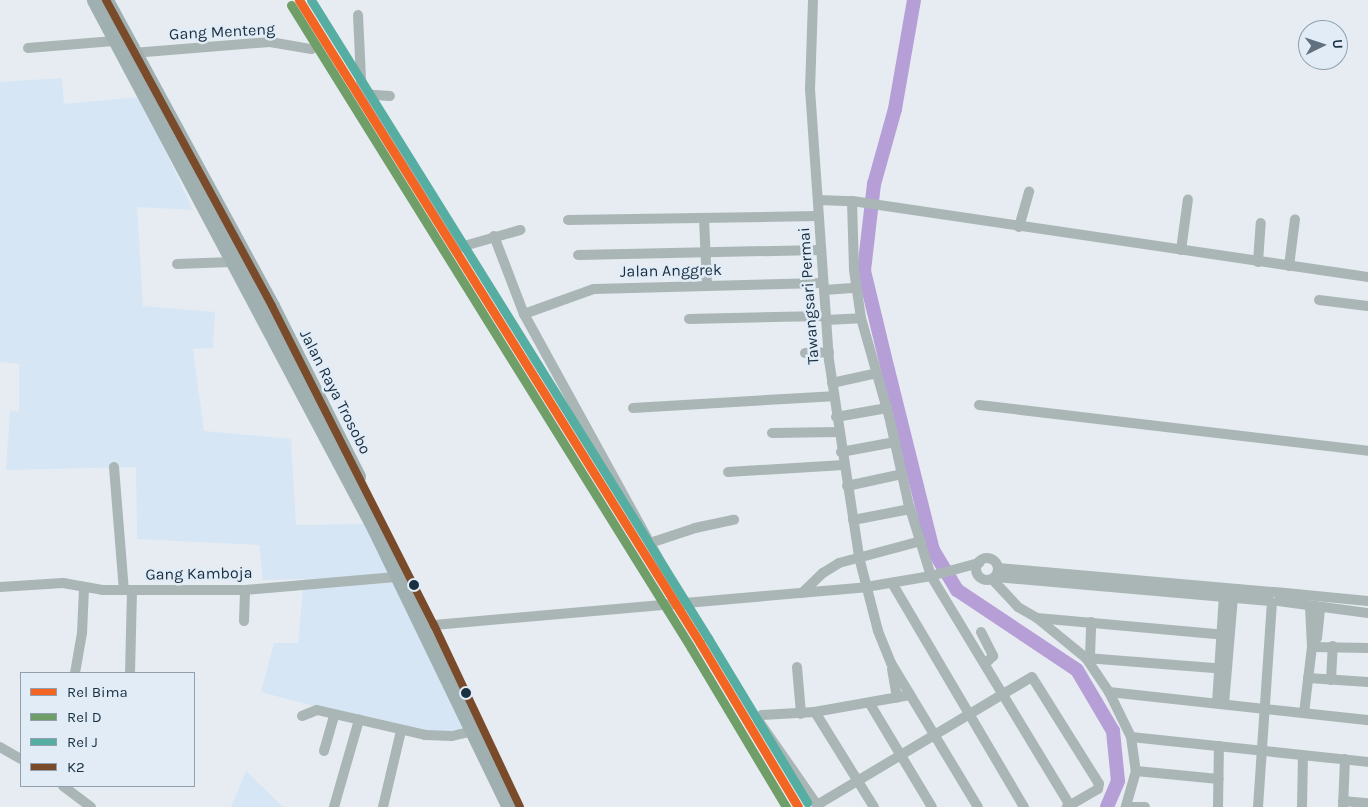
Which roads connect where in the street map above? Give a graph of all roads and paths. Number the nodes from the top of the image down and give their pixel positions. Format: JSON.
{"nodes":[{"id":1,"x":94,"y":0,"type":"edge"},
{"id":2,"x":106,"y":0,"type":"edge"},
{"id":3,"x":813,"y":0,"type":"edge"},
{"id":4,"x":358,"y":14,"type":"dead end"},
{"id":5,"x":114,"y":41,"type":"junction"},
{"id":6,"x":28,"y":48,"type":"dead end"},
{"id":7,"x":311,"y":49,"type":"dead end"},
{"id":8,"x":133,"y":53,"type":"junction"},
{"id":9,"x":361,"y":94,"type":"junction"},
{"id":10,"x":390,"y":96,"type":"dead end"},
{"id":11,"x":1029,"y":191,"type":"dead end"},
{"id":12,"x":1188,"y":199,"type":"dead end"},
{"id":13,"x":818,"y":200,"type":"junction"},
{"id":14,"x":855,"y":201,"type":"junction"},
{"id":15,"x":818,"y":216,"type":"junction"},
{"id":16,"x":704,"y":219,"type":"junction"},
{"id":17,"x":1295,"y":219,"type":"dead end"},
{"id":18,"x":568,"y":220,"type":"dead end"},
{"id":19,"x":1261,"y":223,"type":"dead end"},
{"id":20,"x":1019,"y":227,"type":"junction"},
{"id":21,"x":520,"y":230,"type":"dead end"},
{"id":22,"x":494,"y":236,"type":"junction"},
{"id":23,"x":821,"y":250,"type":"junction"},
{"id":24,"x":1181,"y":250,"type":"junction"},
{"id":25,"x":705,"y":252,"type":"junction"},
{"id":26,"x":578,"y":254,"type":"dead end"},
{"id":27,"x":231,"y":262,"type":"junction"},
{"id":28,"x":1258,"y":262,"type":"junction"},
{"id":29,"x":177,"y":264,"type":"dead end"},
{"id":30,"x":1289,"y":266,"type":"junction"},
{"id":31,"x":1368,"y":277,"type":"edge"},
{"id":32,"x":250,"y":282,"type":"junction"},
{"id":33,"x":707,"y":285,"type":"junction"},
{"id":34,"x":823,"y":286,"type":"junction"},
{"id":35,"x":856,"y":288,"type":"junction"},
{"id":36,"x":266,"y":294,"type":"junction"},
{"id":37,"x":1319,"y":300,"type":"dead end"},
{"id":38,"x":253,"y":304,"type":"junction"},
{"id":39,"x":1368,"y":306,"type":"edge"},
{"id":40,"x":524,"y":314,"type":"junction"},
{"id":41,"x":826,"y":318,"type":"junction"},
{"id":42,"x":861,"y":318,"type":"junction"},
{"id":43,"x":689,"y":319,"type":"dead end"},
{"id":44,"x":829,"y":352,"type":"junction"},
{"id":45,"x":805,"y":353,"type":"dead end"},
{"id":46,"x":877,"y":373,"type":"junction"},
{"id":47,"x":832,"y":382,"type":"junction"},
{"id":48,"x":833,"y":396,"type":"junction"},
{"id":49,"x":979,"y":405,"type":"dead end"},
{"id":50,"x":633,"y":408,"type":"dead end"},
{"id":51,"x":887,"y":408,"type":"junction"},
{"id":52,"x":836,"y":417,"type":"junction"},
{"id":53,"x":772,"y":432,"type":"dead end"},
{"id":54,"x":838,"y":432,"type":"junction"},
{"id":55,"x":895,"y":442,"type":"junction"},
{"id":56,"x":1368,"y":451,"type":"edge"},
{"id":57,"x":841,"y":452,"type":"junction"},
{"id":58,"x":844,"y":465,"type":"junction"},
{"id":59,"x":114,"y":467,"type":"dead end"},
{"id":60,"x":728,"y":472,"type":"dead end"},
{"id":61,"x":902,"y":474,"type":"junction"},
{"id":62,"x":847,"y":486,"type":"junction"},
{"id":63,"x":910,"y":508,"type":"junction"},
{"id":64,"x":734,"y":520,"type":"dead end"},
{"id":65,"x":853,"y":520,"type":"junction"},
{"id":66,"x":920,"y":541,"type":"junction"},
{"id":67,"x":650,"y":543,"type":"junction"},
{"id":68,"x":859,"y":557,"type":"junction"},
{"id":69,"x":979,"y":563,"type":"junction"},
{"id":70,"x":960,"y":568,"type":"junction"},
{"id":71,"x":934,"y":575,"type":"junction"},
{"id":72,"x":995,"y":575,"type":"junction"},
{"id":73,"x":398,"y":577,"type":"junction"},
{"id":74,"x":979,"y":577,"type":"junction"},
{"id":75,"x":892,"y":583,"type":"junction"},
{"id":76,"x":0,"y":587,"type":"edge"},
{"id":77,"x":866,"y":587,"type":"junction"},
{"id":78,"x":1178,"y":587,"type":"junction"},
{"id":79,"x":84,"y":589,"type":"junction"},
{"id":80,"x":128,"y":590,"type":"junction"},
{"id":81,"x":245,"y":590,"type":"junction"},
{"id":82,"x":802,"y":593,"type":"junction"},
{"id":83,"x":1228,"y":596,"type":"junction"},
{"id":84,"x":1274,"y":598,"type":"junction"},
{"id":85,"x":1340,"y":598,"type":"junction"},
{"id":86,"x":1368,"y":601,"type":"edge"},
{"id":87,"x":684,"y":605,"type":"junction"},
{"id":88,"x":1315,"y":607,"type":"junction"},
{"id":89,"x":1338,"y":610,"type":"junction"},
{"id":90,"x":1368,"y":613,"type":"edge"},
{"id":91,"x":1037,"y":618,"type":"junction"},
{"id":92,"x":244,"y":622,"type":"dead end"},
{"id":93,"x":1091,"y":622,"type":"junction"},
{"id":94,"x":434,"y":625,"type":"junction"},
{"id":95,"x":980,"y":632,"type":"dead end"},
{"id":96,"x":1225,"y":635,"type":"junction"},
{"id":97,"x":1312,"y":645,"type":"junction"},
{"id":98,"x":1333,"y":646,"type":"junction"},
{"id":99,"x":1368,"y":648,"type":"edge"},
{"id":100,"x":1088,"y":658,"type":"junction"},
{"id":101,"x":891,"y":663,"type":"junction"},
{"id":102,"x":985,"y":664,"type":"junction"},
{"id":103,"x":797,"y":667,"type":"dead end"},
{"id":104,"x":1223,"y":669,"type":"junction"},
{"id":105,"x":75,"y":672,"type":"edge"},
{"id":106,"x":130,"y":672,"type":"edge"},
{"id":107,"x":1308,"y":678,"type":"junction"},
{"id":108,"x":1331,"y":680,"type":"junction"},
{"id":109,"x":1368,"y":682,"type":"edge"},
{"id":110,"x":1109,"y":692,"type":"junction"},
{"id":111,"x":1003,"y":694,"type":"junction"},
{"id":112,"x":910,"y":695,"type":"junction"},
{"id":113,"x":897,"y":698,"type":"junction"},
{"id":114,"x":870,"y":704,"type":"junction"},
{"id":115,"x":1220,"y":704,"type":"junction"},
{"id":116,"x":1263,"y":709,"type":"junction"},
{"id":117,"x":815,"y":712,"type":"junction"},
{"id":118,"x":1304,"y":713,"type":"junction"},
{"id":119,"x":801,"y":714,"type":"junction"},
{"id":120,"x":969,"y":714,"type":"junction"},
{"id":121,"x":302,"y":716,"type":"dead end"},
{"id":122,"x":334,"y":716,"type":"junction"},
{"id":123,"x":359,"y":720,"type":"junction"},
{"id":124,"x":1368,"y":720,"type":"edge"},
{"id":125,"x":401,"y":731,"type":"junction"},
{"id":126,"x":474,"y":731,"type":"junction"},
{"id":127,"x":935,"y":735,"type":"junction"},
{"id":128,"x":1131,"y":737,"type":"junction"},
{"id":129,"x":1219,"y":746,"type":"junction"},
{"id":130,"x":0,"y":747,"type":"edge"},
{"id":131,"x":324,"y":751,"type":"dead end"},
{"id":132,"x":1260,"y":751,"type":"junction"},
{"id":133,"x":901,"y":756,"type":"junction"},
{"id":134,"x":1303,"y":756,"type":"junction"},
{"id":135,"x":20,"y":758,"type":"edge"},
{"id":136,"x":1345,"y":759,"type":"junction"},
{"id":137,"x":1368,"y":762,"type":"edge"},
{"id":138,"x":1136,"y":771,"type":"junction"},
{"id":139,"x":1219,"y":779,"type":"junction"},
{"id":140,"x":859,"y":783,"type":"junction"},
{"id":141,"x":64,"y":787,"type":"edge"},
{"id":142,"x":1368,"y":803,"type":"edge"},
{"id":143,"x":1343,"y":804,"type":"edge"},
{"id":144,"x":1070,"y":806,"type":"edge"},
{"id":145,"x":90,"y":807,"type":"edge"},
{"id":146,"x":334,"y":807,"type":"edge"},
{"id":147,"x":383,"y":807,"type":"edge"},
{"id":148,"x":509,"y":807,"type":"edge"},
{"id":149,"x":520,"y":807,"type":"edge"},
{"id":150,"x":874,"y":807,"type":"edge"},
{"id":151,"x":932,"y":807,"type":"edge"},
{"id":152,"x":978,"y":807,"type":"edge"},
{"id":153,"x":1024,"y":807,"type":"edge"},
{"id":154,"x":1126,"y":807,"type":"edge"},
{"id":155,"x":1133,"y":807,"type":"edge"},
{"id":156,"x":1145,"y":807,"type":"edge"},
{"id":157,"x":1218,"y":807,"type":"edge"},
{"id":158,"x":1258,"y":807,"type":"edge"},
{"id":159,"x":1302,"y":807,"type":"edge"}],
"edges":[{"from":1,"to":5,"type":"highway","name":"Jalan Raya Trosobo"},
{"from":2,"to":8,"type":"highway","name":"Jalan Raya Trosobo"},
{"from":3,"to":13,"type":"street","name":"Tawangsari Permai"},
{"from":4,"to":9,"type":"street"},
{"from":5,"to":6,"type":"street"},
{"from":5,"to":27,"type":"highway","name":"Jalan Raya Trosobo"},
{"from":7,"to":8,"type":"street","name":"Gang Menteng"},
{"from":8,"to":32,"type":"highway","name":"Jalan Raya Trosobo"},
{"from":9,"to":10,"type":"street"},
{"from":9,"to":22,"type":"street"},
{"from":11,"to":20,"type":"street"},
{"from":12,"to":24,"type":"street"},
{"from":13,"to":14,"type":"street"},
{"from":13,"to":15,"type":"street","name":"Tawangsari Permai"},
{"from":14,"to":20,"type":"street"},
{"from":14,"to":35,"type":"street"},
{"from":15,"to":16,"type":"street"},
{"from":15,"to":23,"type":"street","name":"Tawangsari Permai"},
{"from":16,"to":18,"type":"street"},
{"from":16,"to":25,"type":"street"},
{"from":17,"to":30,"type":"street"},
{"from":19,"to":28,"type":"street"},
{"from":20,"to":24,"type":"street"},
{"from":21,"to":22,"type":"street"},
{"from":22,"to":40,"type":"street"},
{"from":23,"to":25,"type":"street"},
{"from":23,"to":34,"type":"street","name":"Tawangsari Permai"},
{"from":24,"to":28,"type":"street"},
{"from":25,"to":26,"type":"street"},
{"from":25,"to":33,"type":"street"},
{"from":27,"to":29,"type":"street"},
{"from":27,"to":32,"type":"highway","name":"Jalan Raya Trosobo"},
{"from":28,"to":30,"type":"street"},
{"from":30,"to":31,"type":"street"},
{"from":32,"to":36,"type":"highway","name":"Jalan Raya Trosobo"},
{"from":32,"to":38,"type":"highway","name":"Jalan Raya Trosobo"},
{"from":33,"to":34,"type":"street","name":"Jalan Anggrek"},
{"from":33,"to":40,"type":"street","name":"Jalan Anggrek"},
{"from":34,"to":35,"type":"street","name":"Jalan Anggrek"},
{"from":34,"to":41,"type":"street","name":"Tawangsari Permai"},
{"from":35,"to":42,"type":"street"},
{"from":36,"to":38,"type":"highway"},
{"from":36,"to":94,"type":"highway","name":"Jalan Raya Trosobo"},
{"from":37,"to":39,"type":"street"},
{"from":38,"to":73,"type":"highway","name":"Jalan Raya Trosobo"},
{"from":40,"to":67,"type":"street"},
{"from":41,"to":42,"type":"street"},
{"from":41,"to":43,"type":"street"},
{"from":41,"to":44,"type":"street","name":"Tawangsari Permai"},
{"from":42,"to":46,"type":"street"},
{"from":44,"to":45,"type":"street"},
{"from":44,"to":47,"type":"street","name":"Tawangsari Permai"},
{"from":46,"to":47,"type":"street"},
{"from":46,"to":51,"type":"street"},
{"from":47,"to":48,"type":"street","name":"Tawangsari Permai"},
{"from":48,"to":50,"type":"street"},
{"from":48,"to":52,"type":"street","name":"Tawangsari Permai"},
{"from":49,"to":56,"type":"street"},
{"from":51,"to":52,"type":"street"},
{"from":51,"to":55,"type":"street"},
{"from":52,"to":54,"type":"street","name":"Tawangsari Permai"},
{"from":53,"to":54,"type":"street"},
{"from":54,"to":57,"type":"street","name":"Tawangsari Permai"},
{"from":55,"to":57,"type":"street"},
{"from":55,"to":61,"type":"street"},
{"from":57,"to":58,"type":"street","name":"Tawangsari Permai"},
{"from":58,"to":60,"type":"street"},
{"from":58,"to":62,"type":"street","name":"Tawangsari Permai"},
{"from":59,"to":80,"type":"street"},
{"from":61,"to":62,"type":"street"},
{"from":61,"to":63,"type":"street"},
{"from":62,"to":65,"type":"street","name":"Tawangsari Permai"},
{"from":63,"to":65,"type":"street"},
{"from":63,"to":66,"type":"street"},
{"from":64,"to":67,"type":"street"},
{"from":65,"to":68,"type":"street","name":"Tawangsari Permai"},
{"from":66,"to":68,"type":"street"},
{"from":66,"to":71,"type":"street"},
{"from":67,"to":87,"type":"street"},
{"from":68,"to":77,"type":"street","name":"Tawangsari Permai"},
{"from":68,"to":82,"type":"street"},
{"from":69,"to":70,"type":"street"},
{"from":69,"to":72,"type":"street"},
{"from":69,"to":74,"type":"street"},
{"from":70,"to":71,"type":"street"},
{"from":70,"to":74,"type":"street"},
{"from":71,"to":75,"type":"street"},
{"from":71,"to":102,"type":"street"},
{"from":72,"to":74,"type":"street"},
{"from":72,"to":78,"type":"street"},
{"from":72,"to":91,"type":"street"},
{"from":73,"to":81,"type":"street","name":"Gang Kamboja"},
{"from":73,"to":126,"type":"highway","name":"Jalan Raya Trosobo"},
{"from":75,"to":77,"type":"street"},
{"from":75,"to":120,"type":"street"},
{"from":76,"to":79,"type":"street","name":"Gang Kamboja"},
{"from":77,"to":82,"type":"street"},
{"from":77,"to":101,"type":"street","name":"Tawangsari Permai"},
{"from":78,"to":83,"type":"street"},
{"from":78,"to":84,"type":"street"},
{"from":79,"to":80,"type":"street","name":"Gang Kamboja"},
{"from":79,"to":105,"type":"street"},
{"from":80,"to":81,"type":"street","name":"Gang Kamboja"},
{"from":80,"to":106,"type":"street"},
{"from":81,"to":92,"type":"street"},
{"from":82,"to":87,"type":"street"},
{"from":83,"to":84,"type":"street"},
{"from":83,"to":96,"type":"street"},
{"from":84,"to":85,"type":"street"},
{"from":84,"to":88,"type":"street"},
{"from":84,"to":116,"type":"street"},
{"from":85,"to":86,"type":"street"},
{"from":85,"to":89,"type":"street"},
{"from":87,"to":94,"type":"street"},
{"from":88,"to":89,"type":"street"},
{"from":88,"to":97,"type":"street"},
{"from":89,"to":90,"type":"street"},
{"from":91,"to":93,"type":"street"},
{"from":91,"to":100,"type":"street"},
{"from":93,"to":96,"type":"street"},
{"from":93,"to":100,"type":"street"},
{"from":94,"to":149,"type":"highway","name":"Jalan Raya Trosobo"},
{"from":95,"to":102,"type":"street"},
{"from":96,"to":104,"type":"street"},
{"from":97,"to":98,"type":"street"},
{"from":97,"to":107,"type":"street"},
{"from":98,"to":99,"type":"street"},
{"from":98,"to":108,"type":"street"},
{"from":100,"to":104,"type":"street"},
{"from":100,"to":110,"type":"street"},
{"from":101,"to":112,"type":"street"},
{"from":101,"to":113,"type":"street"},
{"from":102,"to":111,"type":"street"},
{"from":103,"to":119,"type":"street"},
{"from":104,"to":115,"type":"street"},
{"from":107,"to":108,"type":"street"},
{"from":107,"to":118,"type":"street"},
{"from":108,"to":109,"type":"street"},
{"from":110,"to":115,"type":"street"},
{"from":110,"to":128,"type":"street"},
{"from":111,"to":120,"type":"street"},
{"from":111,"to":144,"type":"street"},
{"from":111,"to":144,"type":"street"},
{"from":112,"to":113,"type":"street"},
{"from":112,"to":127,"type":"street"},
{"from":113,"to":114,"type":"street"},
{"from":114,"to":117,"type":"street"},
{"from":114,"to":133,"type":"street"},
{"from":115,"to":116,"type":"street"},
{"from":116,"to":118,"type":"street"},
{"from":116,"to":132,"type":"street"},
{"from":117,"to":119,"type":"street"},
{"from":117,"to":140,"type":"street"},
{"from":118,"to":124,"type":"street"},
{"from":119,"to":140,"type":"street"},
{"from":120,"to":127,"type":"street"},
{"from":120,"to":153,"type":"street"},
{"from":121,"to":122,"type":"street"},
{"from":122,"to":123,"type":"street"},
{"from":122,"to":131,"type":"street"},
{"from":123,"to":125,"type":"street"},
{"from":123,"to":146,"type":"street"},
{"from":125,"to":126,"type":"street"},
{"from":125,"to":147,"type":"street"},
{"from":126,"to":148,"type":"highway","name":"Jalan Raya Trosobo"},
{"from":127,"to":133,"type":"street"},
{"from":127,"to":152,"type":"street"},
{"from":128,"to":129,"type":"street"},
{"from":128,"to":138,"type":"street"},
{"from":129,"to":132,"type":"street"},
{"from":129,"to":139,"type":"street"},
{"from":130,"to":135,"type":"street"},
{"from":132,"to":134,"type":"street"},
{"from":132,"to":158,"type":"street"},
{"from":133,"to":140,"type":"street"},
{"from":133,"to":151,"type":"street"},
{"from":134,"to":136,"type":"street"},
{"from":134,"to":159,"type":"street"},
{"from":136,"to":137,"type":"street"},
{"from":136,"to":143,"type":"street"},
{"from":138,"to":139,"type":"street"},
{"from":138,"to":154,"type":"street"},
{"from":139,"to":157,"type":"street"},
{"from":140,"to":150,"type":"street"},
{"from":141,"to":145,"type":"street"},
{"from":142,"to":143,"type":"street"},
{"from":155,"to":156,"type":"street"}]}
